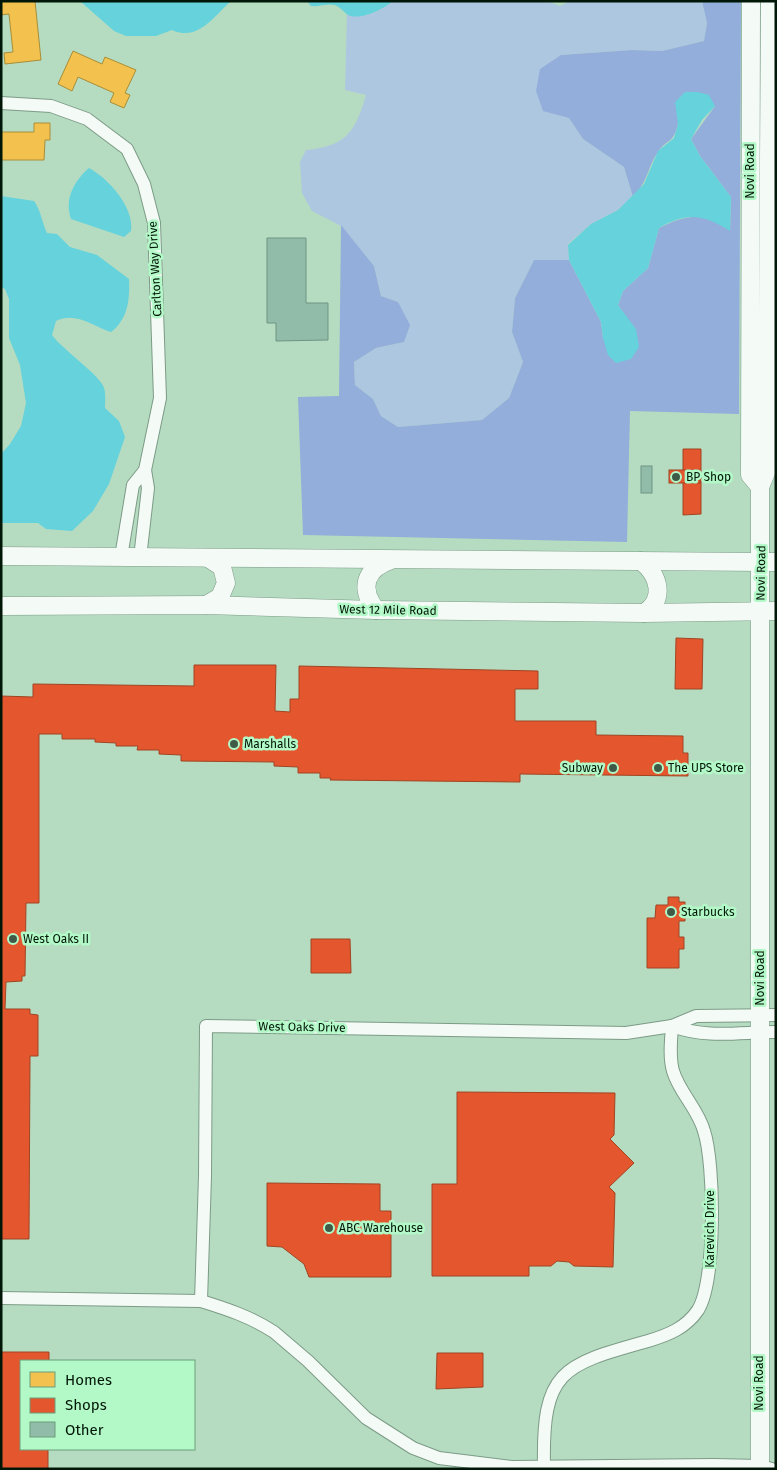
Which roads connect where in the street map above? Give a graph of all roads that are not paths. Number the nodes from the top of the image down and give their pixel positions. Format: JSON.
{"nodes":[{"id":1,"x":751,"y":1,"type":"edge"},
{"id":2,"x":770,"y":1,"type":"edge"},
{"id":3,"x":1,"y":103,"type":"edge"},
{"id":4,"x":145,"y":470,"type":"junction"},
{"id":5,"x":760,"y":487,"type":"junction"},
{"id":6,"x":1,"y":556,"type":"edge"},
{"id":7,"x":121,"y":557,"type":"junction"},
{"id":8,"x":140,"y":558,"type":"junction"},
{"id":9,"x":208,"y":558,"type":"junction"},
{"id":10,"x":392,"y":560,"type":"junction"},
{"id":11,"x":641,"y":561,"type":"junction"},
{"id":12,"x":768,"y":562,"type":"edge"},
{"id":13,"x":206,"y":605,"type":"junction"},
{"id":14,"x":1,"y":606,"type":"edge"},
{"id":15,"x":376,"y":610,"type":"junction"},
{"id":16,"x":768,"y":611,"type":"edge"},
{"id":17,"x":644,"y":613,"type":"junction"},
{"id":18,"x":768,"y":1023,"type":"edge"},
{"id":19,"x":672,"y":1026,"type":"junction"},
{"id":20,"x":1,"y":1298,"type":"edge"},
{"id":21,"x":200,"y":1301,"type":"junction"},
{"id":22,"x":544,"y":1466,"type":"junction"},
{"id":23,"x":767,"y":1466,"type":"edge"},
{"id":24,"x":681,"y":1467,"type":"edge"}],
"edges":[{"from":1,"to":5,"type":"main road","name":"Novi Road"},
{"from":2,"to":5,"type":"main road","name":"Novi Road"},
{"from":3,"to":4,"type":"street","name":"Carlton Way Drive"},
{"from":4,"to":7,"type":"street","name":"Carlton Way Drive"},
{"from":4,"to":8,"type":"street","name":"Carlton Way Drive"},
{"from":5,"to":12,"type":"main road","name":"Novi Road"},
{"from":6,"to":7,"type":"main road"},
{"from":7,"to":8,"type":"main road"},
{"from":8,"to":9,"type":"main road"},
{"from":9,"to":10,"type":"main road"},
{"from":9,"to":13,"type":"main road"},
{"from":10,"to":11,"type":"main road"},
{"from":10,"to":15,"type":"main road"},
{"from":11,"to":12,"type":"main road"},
{"from":11,"to":17,"type":"main road"},
{"from":12,"to":16,"type":"main road","name":"Novi Road"},
{"from":13,"to":14,"type":"main road","name":"West 12 Mile Road"},
{"from":13,"to":15,"type":"main road","name":"West 12 Mile Road"},
{"from":15,"to":17,"type":"main road","name":"West 12 Mile Road"},
{"from":16,"to":17,"type":"main road","name":"West 12 Mile Road"},
{"from":16,"to":18,"type":"main road","name":"Novi Road"},
{"from":18,"to":19,"type":"street","name":"West Oaks Drive"},
{"from":18,"to":19,"type":"street","name":"West Oaks Drive"},
{"from":18,"to":23,"type":"main road","name":"Novi Road"},
{"from":19,"to":21,"type":"street","name":"West Oaks Drive"},
{"from":19,"to":22,"type":"street","name":"Karevich Drive"},
{"from":20,"to":21,"type":"street"},
{"from":21,"to":22,"type":"street"},
{"from":22,"to":24,"type":"street"},
{"from":23,"to":24,"type":"street"}]}
